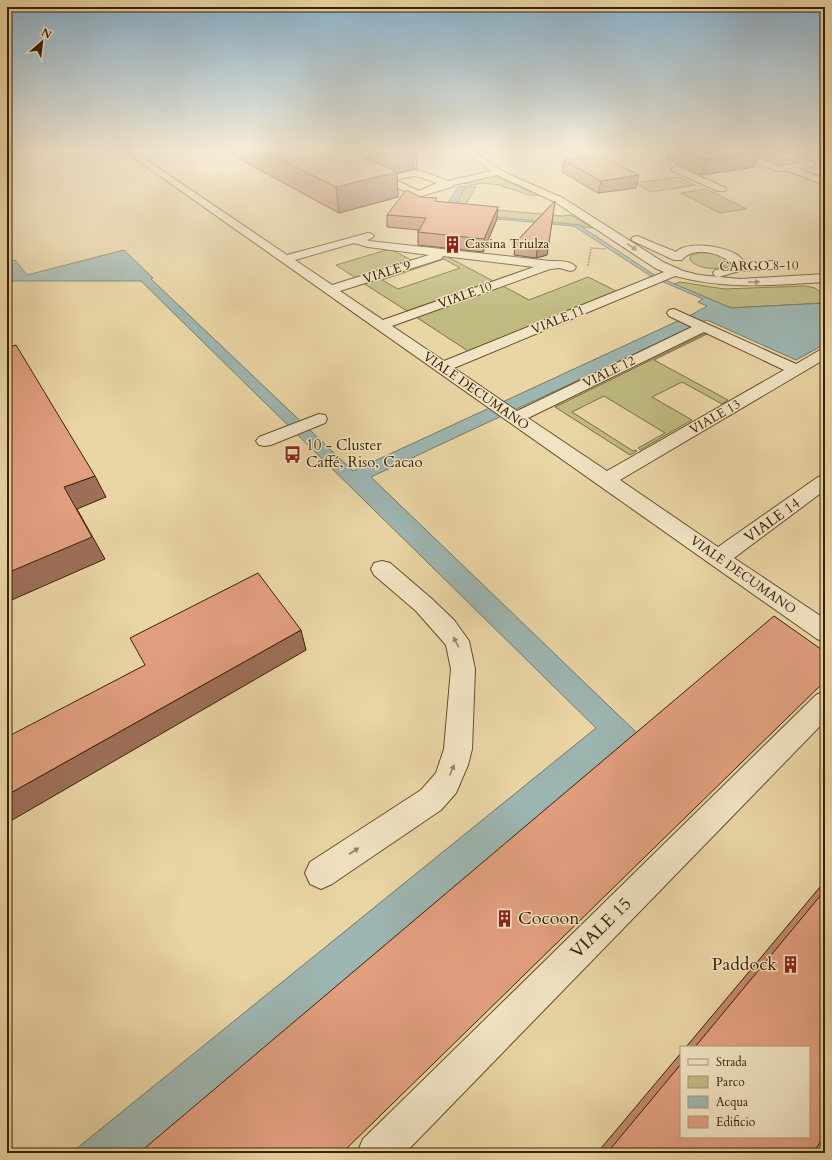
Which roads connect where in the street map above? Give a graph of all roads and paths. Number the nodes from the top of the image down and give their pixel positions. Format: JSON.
{"nodes":[{"id":1,"x":206,"y":204,"type":"edge"},
{"id":2,"x":565,"y":204,"type":"edge"},
{"id":3,"x":580,"y":204,"type":"edge"},
{"id":4,"x":377,"y":234,"type":"dead end"},
{"id":5,"x":355,"y":240,"type":"junction"},
{"id":6,"x":654,"y":246,"type":"junction"},
{"id":7,"x":602,"y":249,"type":"dead end"},
{"id":8,"x":689,"y":249,"type":"junction"},
{"id":9,"x":444,"y":254,"type":"junction"},
{"id":10,"x":730,"y":255,"type":"junction"},
{"id":11,"x":678,"y":257,"type":"junction"},
{"id":12,"x":286,"y":259,"type":"junction"},
{"id":13,"x":550,"y":265,"type":"junction"},
{"id":14,"x":772,"y":266,"type":"junction"},
{"id":15,"x":785,"y":266,"type":"dead end"},
{"id":16,"x":825,"y":266,"type":"edge"},
{"id":17,"x":570,"y":267,"type":"dead end"},
{"id":18,"x":736,"y":268,"type":"junction"},
{"id":19,"x":587,"y":269,"type":"dead end"},
{"id":20,"x":674,"y":272,"type":"junction"},
{"id":21,"x":815,"y":275,"type":"edge"},
{"id":22,"x":330,"y":290,"type":"junction"},
{"id":23,"x":825,"y":290,"type":"edge"},
{"id":24,"x":674,"y":313,"type":"dead end"},
{"id":25,"x":381,"y":325,"type":"junction"},
{"id":26,"x":703,"y":327,"type":"junction"},
{"id":27,"x":825,"y":353,"type":"edge"},
{"id":28,"x":442,"y":367,"type":"junction"},
{"id":29,"x":797,"y":370,"type":"junction"},
{"id":30,"x":515,"y":418,"type":"junction"},
{"id":31,"x":319,"y":419,"type":"dead end"},
{"id":32,"x":265,"y":441,"type":"dead end"},
{"id":33,"x":606,"y":480,"type":"junction"},
{"id":34,"x":825,"y":481,"type":"edge"},
{"id":35,"x":718,"y":558,"type":"junction"},
{"id":36,"x":382,"y":569,"type":"dead end"},
{"id":37,"x":825,"y":632,"type":"edge"},
{"id":38,"x":825,"y":703,"type":"edge"},
{"id":39,"x":321,"y":873,"type":"dead end"},
{"id":40,"x":377,"y":1153,"type":"edge"}],
"edges":[{"from":1,"to":12,"type":"street","name":"VIALE DECUMANO"},
{"from":2,"to":20,"type":"street","name":"CARGO 8-10","one_way":true},
{"from":3,"to":6,"type":"street"},
{"from":4,"to":5,"type":"street"},
{"from":5,"to":9,"type":"street"},
{"from":5,"to":12,"type":"street"},
{"from":6,"to":8,"type":"street"},
{"from":6,"to":11,"type":"street"},
{"from":7,"to":19,"type":"path"},
{"from":8,"to":10,"type":"street"},
{"from":8,"to":11,"type":"street"},
{"from":9,"to":13,"type":"street"},
{"from":9,"to":22,"type":"street","name":"VIALE 9"},
{"from":10,"to":14,"type":"street"},
{"from":10,"to":18,"type":"street"},
{"from":11,"to":18,"type":"street"},
{"from":12,"to":22,"type":"street","name":"VIALE DECUMANO"},
{"from":13,"to":17,"type":"street"},
{"from":13,"to":25,"type":"street","name":"VIALE 10"},
{"from":14,"to":15,"type":"street"},
{"from":14,"to":18,"type":"street"},
{"from":16,"to":21,"type":"street","name":"CARGO 8-10"},
{"from":20,"to":21,"type":"street","name":"CARGO 8-10","one_way":true},
{"from":20,"to":28,"type":"street","name":"VIALE 11"},
{"from":21,"to":23,"type":"street"},
{"from":22,"to":25,"type":"street","name":"VIALE DECUMANO"},
{"from":24,"to":26,"type":"street"},
{"from":25,"to":28,"type":"street","name":"VIALE DECUMANO"},
{"from":26,"to":29,"type":"street"},
{"from":26,"to":30,"type":"street","name":"VIALE 12"},
{"from":27,"to":29,"type":"street","name":"VIALE 13"},
{"from":28,"to":30,"type":"street","name":"VIALE DECUMANO"},
{"from":29,"to":33,"type":"street","name":"VIALE 13"},
{"from":30,"to":33,"type":"street","name":"VIALE DECUMANO"},
{"from":31,"to":32,"type":"street"},
{"from":33,"to":35,"type":"street","name":"VIALE DECUMANO"},
{"from":34,"to":35,"type":"street","name":"VIALE 14"},
{"from":35,"to":37,"type":"street","name":"VIALE DECUMANO"},
{"from":39,"to":36,"type":"street","one_way":true},
{"from":38,"to":40,"type":"street","name":"VIALE 15"}]}
